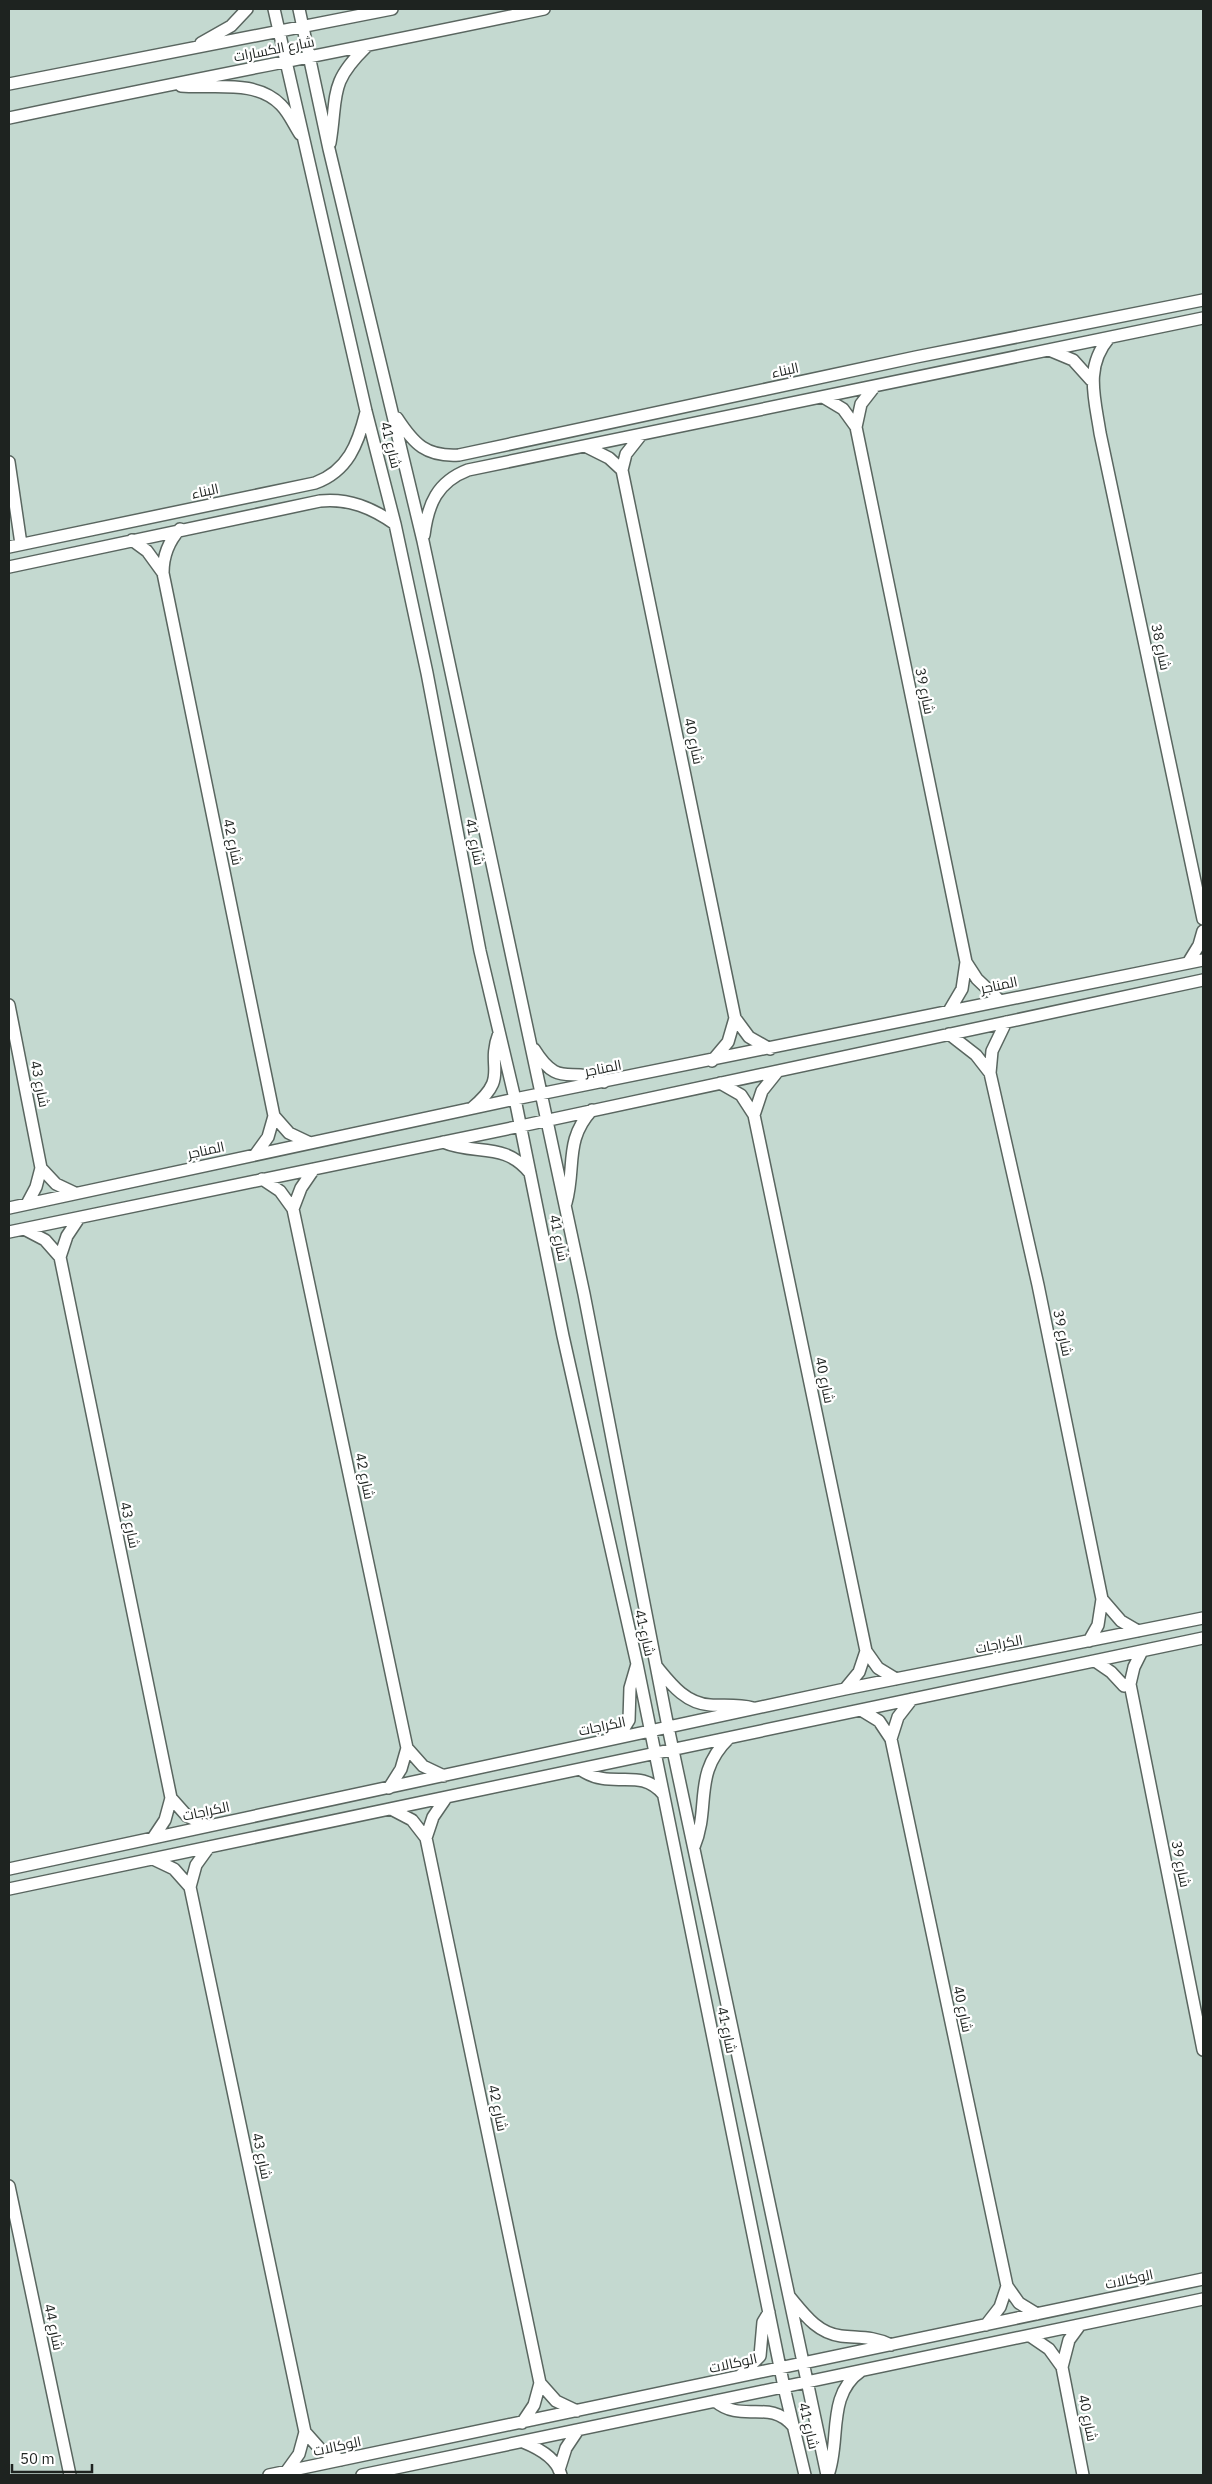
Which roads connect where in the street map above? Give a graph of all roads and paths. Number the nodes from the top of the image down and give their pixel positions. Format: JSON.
{"nodes":[{"id":1,"x":247,"y":9,"type":"edge"},
{"id":2,"x":274,"y":9,"type":"edge"},
{"id":3,"x":299,"y":9,"type":"edge"},
{"id":4,"x":392,"y":9,"type":"edge"},
{"id":5,"x":544,"y":9,"type":"edge"},
{"id":6,"x":303,"y":28,"type":"junction"},
{"id":7,"x":278,"y":32,"type":"junction"},
{"id":8,"x":196,"y":47,"type":"junction"},
{"id":9,"x":366,"y":47,"type":"junction"},
{"id":10,"x":310,"y":57,"type":"junction"},
{"id":11,"x":285,"y":62,"type":"junction"},
{"id":12,"x":9,"y":84,"type":"edge"},
{"id":13,"x":167,"y":84,"type":"junction"},
{"id":14,"x":9,"y":118,"type":"edge"},
{"id":15,"x":306,"y":145,"type":"junction"},
{"id":16,"x":329,"y":149,"type":"junction"},
{"id":17,"x":1203,"y":300,"type":"edge"},
{"id":18,"x":1203,"y":318,"type":"edge"},
{"id":19,"x":1108,"y":338,"type":"junction"},
{"id":20,"x":1048,"y":350,"type":"junction"},
{"id":21,"x":1092,"y":380,"type":"junction"},
{"id":22,"x":875,"y":386,"type":"junction"},
{"id":23,"x":823,"y":397,"type":"junction"},
{"id":24,"x":392,"y":410,"type":"junction"},
{"id":25,"x":366,"y":411,"type":"junction"},
{"id":26,"x":856,"y":427,"type":"junction"},
{"id":27,"x":641,"y":435,"type":"junction"},
{"id":28,"x":585,"y":446,"type":"junction"},
{"id":29,"x":9,"y":462,"type":"edge"},
{"id":30,"x":622,"y":470,"type":"junction"},
{"id":31,"x":395,"y":524,"type":"junction"},
{"id":32,"x":180,"y":529,"type":"junction"},
{"id":33,"x":132,"y":540,"type":"junction"},
{"id":34,"x":423,"y":541,"type":"junction"},
{"id":35,"x":21,"y":544,"type":"junction"},
{"id":36,"x":9,"y":546,"type":"edge"},
{"id":37,"x":9,"y":567,"type":"edge"},
{"id":38,"x":163,"y":573,"type":"junction"},
{"id":39,"x":1203,"y":919,"type":"edge"},
{"id":40,"x":1203,"y":931,"type":"edge"},
{"id":41,"x":1203,"y":960,"type":"edge"},
{"id":42,"x":966,"y":962,"type":"junction"},
{"id":43,"x":1188,"y":963,"type":"junction"},
{"id":44,"x":1203,"y":980,"type":"edge"},
{"id":45,"x":1188,"y":983,"type":"junction"},
{"id":46,"x":1203,"y":991,"type":"edge"},
{"id":47,"x":999,"y":1000,"type":"junction"},
{"id":48,"x":9,"y":1005,"type":"edge"},
{"id":49,"x":949,"y":1011,"type":"junction"},
{"id":50,"x":735,"y":1018,"type":"junction"},
{"id":51,"x":1006,"y":1022,"type":"junction"},
{"id":52,"x":499,"y":1032,"type":"junction"},
{"id":53,"x":949,"y":1034,"type":"junction"},
{"id":54,"x":530,"y":1043,"type":"junction"},
{"id":55,"x":770,"y":1049,"type":"junction"},
{"id":56,"x":712,"y":1061,"type":"junction"},
{"id":57,"x":778,"y":1071,"type":"junction"},
{"id":58,"x":990,"y":1073,"type":"junction"},
{"id":59,"x":604,"y":1082,"type":"junction"},
{"id":60,"x":720,"y":1083,"type":"junction"},
{"id":61,"x":542,"y":1095,"type":"junction"},
{"id":62,"x":516,"y":1099,"type":"junction"},
{"id":63,"x":471,"y":1109,"type":"junction"},
{"id":64,"x":592,"y":1110,"type":"junction"},
{"id":65,"x":754,"y":1115,"type":"junction"},
{"id":66,"x":274,"y":1116,"type":"junction"},
{"id":67,"x":547,"y":1120,"type":"junction"},
{"id":68,"x":521,"y":1126,"type":"junction"},
{"id":69,"x":443,"y":1142,"type":"junction"},
{"id":70,"x":310,"y":1143,"type":"junction"},
{"id":71,"x":255,"y":1155,"type":"junction"},
{"id":72,"x":41,"y":1168,"type":"junction"},
{"id":73,"x":314,"y":1169,"type":"junction"},
{"id":74,"x":530,"y":1173,"type":"junction"},
{"id":75,"x":262,"y":1179,"type":"junction"},
{"id":76,"x":74,"y":1193,"type":"junction"},
{"id":77,"x":27,"y":1204,"type":"junction"},
{"id":78,"x":565,"y":1207,"type":"junction"},
{"id":79,"x":9,"y":1208,"type":"edge"},
{"id":80,"x":293,"y":1209,"type":"junction"},
{"id":81,"x":79,"y":1218,"type":"junction"},
{"id":82,"x":24,"y":1229,"type":"junction"},
{"id":83,"x":9,"y":1232,"type":"edge"},
{"id":84,"x":60,"y":1257,"type":"junction"},
{"id":85,"x":1102,"y":1599,"type":"junction"},
{"id":86,"x":1203,"y":1618,"type":"edge"},
{"id":87,"x":1138,"y":1631,"type":"junction"},
{"id":88,"x":1203,"y":1638,"type":"edge"},
{"id":89,"x":1089,"y":1641,"type":"junction"},
{"id":90,"x":866,"y":1651,"type":"junction"},
{"id":91,"x":1142,"y":1651,"type":"junction"},
{"id":92,"x":1095,"y":1660,"type":"junction"},
{"id":93,"x":637,"y":1664,"type":"junction"},
{"id":94,"x":655,"y":1665,"type":"junction"},
{"id":95,"x":896,"y":1679,"type":"junction"},
{"id":96,"x":1130,"y":1684,"type":"junction"},
{"id":97,"x":845,"y":1690,"type":"junction"},
{"id":98,"x":912,"y":1699,"type":"junction"},
{"id":99,"x":757,"y":1710,"type":"junction"},
{"id":100,"x":861,"y":1710,"type":"junction"},
{"id":101,"x":668,"y":1727,"type":"junction"},
{"id":102,"x":650,"y":1731,"type":"junction"},
{"id":103,"x":729,"y":1738,"type":"junction"},
{"id":104,"x":891,"y":1739,"type":"junction"},
{"id":105,"x":608,"y":1740,"type":"junction"},
{"id":106,"x":407,"y":1748,"type":"junction"},
{"id":107,"x":673,"y":1749,"type":"junction"},
{"id":108,"x":655,"y":1754,"type":"junction"},
{"id":109,"x":581,"y":1770,"type":"junction"},
{"id":110,"x":444,"y":1776,"type":"junction"},
{"id":111,"x":389,"y":1788,"type":"junction"},
{"id":112,"x":663,"y":1794,"type":"junction"},
{"id":113,"x":171,"y":1798,"type":"junction"},
{"id":114,"x":446,"y":1798,"type":"junction"},
{"id":115,"x":391,"y":1809,"type":"junction"},
{"id":116,"x":208,"y":1826,"type":"junction"},
{"id":117,"x":152,"y":1838,"type":"junction"},
{"id":118,"x":426,"y":1838,"type":"junction"},
{"id":119,"x":208,"y":1847,"type":"junction"},
{"id":120,"x":694,"y":1847,"type":"junction"},
{"id":121,"x":153,"y":1859,"type":"junction"},
{"id":122,"x":9,"y":1869,"type":"edge"},
{"id":123,"x":190,"y":1886,"type":"junction"},
{"id":124,"x":9,"y":1889,"type":"edge"},
{"id":125,"x":1203,"y":2050,"type":"edge"},
{"id":126,"x":9,"y":2186,"type":"edge"},
{"id":127,"x":1203,"y":2279,"type":"edge"},
{"id":128,"x":1007,"y":2286,"type":"junction"},
{"id":129,"x":788,"y":2295,"type":"junction"},
{"id":130,"x":1203,"y":2299,"type":"edge"},
{"id":131,"x":769,"y":2312,"type":"junction"},
{"id":132,"x":1037,"y":2314,"type":"junction"},
{"id":133,"x":986,"y":2325,"type":"junction"},
{"id":134,"x":1080,"y":2325,"type":"junction"},
{"id":135,"x":1030,"y":2336,"type":"junction"},
{"id":136,"x":891,"y":2345,"type":"junction"},
{"id":137,"x":802,"y":2364,"type":"junction"},
{"id":138,"x":1062,"y":2367,"type":"junction"},
{"id":139,"x":780,"y":2368,"type":"junction"},
{"id":140,"x":862,"y":2371,"type":"junction"},
{"id":141,"x":738,"y":2378,"type":"junction"},
{"id":142,"x":806,"y":2382,"type":"junction"},
{"id":143,"x":540,"y":2383,"type":"junction"},
{"id":144,"x":784,"y":2387,"type":"junction"},
{"id":145,"x":715,"y":2402,"type":"junction"},
{"id":146,"x":577,"y":2411,"type":"junction"},
{"id":147,"x":522,"y":2423,"type":"junction"},
{"id":148,"x":794,"y":2427,"type":"junction"},
{"id":149,"x":578,"y":2430,"type":"junction"},
{"id":150,"x":305,"y":2432,"type":"junction"},
{"id":151,"x":523,"y":2442,"type":"junction"},
{"id":152,"x":342,"y":2460,"type":"junction"},
{"id":153,"x":286,"y":2472,"type":"junction"},
{"id":154,"x":560,"y":2472,"type":"edge"},
{"id":155,"x":70,"y":2475,"type":"edge"},
{"id":156,"x":269,"y":2475,"type":"edge"},
{"id":157,"x":362,"y":2475,"type":"edge"},
{"id":158,"x":805,"y":2475,"type":"edge"},
{"id":159,"x":828,"y":2475,"type":"edge"},
{"id":160,"x":1083,"y":2475,"type":"edge"}],
"edges":[{"from":1,"to":8,"type":"street"},
{"from":2,"to":7,"type":"street","name":"شارع 41"},
{"from":3,"to":6,"type":"street","name":"شارع 41"},
{"from":4,"to":6,"type":"street","name":"شارع الكسارات"},
{"from":5,"to":9,"type":"street","name":"شارع الكسارات"},
{"from":6,"to":7,"type":"street","name":"شارع الكسارات"},
{"from":6,"to":10,"type":"street","name":"شارع 41"},
{"from":7,"to":8,"type":"street","name":"شارع الكسارات"},
{"from":7,"to":11,"type":"street","name":"شارع 41"},
{"from":8,"to":12,"type":"street","name":"شارع الكسارات"},
{"from":9,"to":10,"type":"street","name":"شارع الكسارات"},
{"from":9,"to":16,"type":"street"},
{"from":10,"to":11,"type":"street","name":"شارع الكسارات"},
{"from":10,"to":16,"type":"street","name":"شارع 41"},
{"from":11,"to":13,"type":"street","name":"شارع الكسارات"},
{"from":11,"to":15,"type":"street","name":"شارع 41"},
{"from":13,"to":14,"type":"street","name":"شارع الكسارات"},
{"from":13,"to":15,"type":"street"},
{"from":15,"to":25,"type":"street","name":"شارع 41"},
{"from":16,"to":24,"type":"street","name":"شارع 41"},
{"from":17,"to":24,"type":"street","name":"البناء"},
{"from":18,"to":19,"type":"street"},
{"from":19,"to":20,"type":"street"},
{"from":19,"to":21,"type":"street","name":"شارع 38"},
{"from":20,"to":21,"type":"street"},
{"from":20,"to":22,"type":"street"},
{"from":21,"to":39,"type":"street","name":"شارع 38"},
{"from":22,"to":23,"type":"street"},
{"from":22,"to":26,"type":"street","name":"شارع 39"},
{"from":23,"to":26,"type":"street","name":"شارع 39"},
{"from":23,"to":27,"type":"street"},
{"from":24,"to":34,"type":"street","name":"شارع 41"},
{"from":25,"to":31,"type":"street","name":"شارع 41"},
{"from":25,"to":35,"type":"street","name":"البناء"},
{"from":26,"to":42,"type":"street","name":"شارع 39"},
{"from":27,"to":28,"type":"street"},
{"from":27,"to":30,"type":"street"},
{"from":28,"to":30,"type":"street"},
{"from":28,"to":34,"type":"street"},
{"from":29,"to":35,"type":"street"},
{"from":30,"to":50,"type":"street","name":"شارع 40"},
{"from":31,"to":32,"type":"street"},
{"from":31,"to":52,"type":"street","name":"شارع 41"},
{"from":32,"to":33,"type":"street"},
{"from":32,"to":38,"type":"street","name":"شارع 42"},
{"from":33,"to":37,"type":"street"},
{"from":33,"to":38,"type":"street","name":"شارع 42"},
{"from":34,"to":54,"type":"street","name":"شارع 41"},
{"from":35,"to":36,"type":"street","name":"البناء"},
{"from":38,"to":66,"type":"street","name":"شارع 42"},
{"from":40,"to":43,"type":"street"},
{"from":41,"to":43,"type":"street","name":"المناجر"},
{"from":42,"to":47,"type":"street","name":"شارع 39"},
{"from":42,"to":49,"type":"street","name":"شارع 39"},
{"from":43,"to":47,"type":"street","name":"المناجر"},
{"from":44,"to":45,"type":"street"},
{"from":45,"to":46,"type":"street"},
{"from":45,"to":51,"type":"street"},
{"from":47,"to":49,"type":"street","name":"المناجر"},
{"from":48,"to":72,"type":"street","name":"شارع 43"},
{"from":49,"to":55,"type":"street","name":"المناجر"},
{"from":50,"to":55,"type":"street","name":"شارع 40"},
{"from":50,"to":56,"type":"street","name":"شارع 40"},
{"from":51,"to":53,"type":"street"},
{"from":51,"to":58,"type":"street","name":"شارع 39"},
{"from":52,"to":62,"type":"street","name":"شارع 41"},
{"from":52,"to":63,"type":"street"},
{"from":53,"to":57,"type":"street"},
{"from":53,"to":58,"type":"street","name":"شارع 39"},
{"from":54,"to":59,"type":"street"},
{"from":54,"to":61,"type":"street","name":"شارع 41"},
{"from":55,"to":56,"type":"street","name":"المناجر"},
{"from":56,"to":59,"type":"street","name":"المناجر"},
{"from":57,"to":60,"type":"street"},
{"from":57,"to":65,"type":"street","name":"شارع 40"},
{"from":58,"to":85,"type":"street","name":"شارع 39"},
{"from":59,"to":61,"type":"street","name":"المناجر"},
{"from":60,"to":64,"type":"street"},
{"from":60,"to":65,"type":"street","name":"شارع 40"},
{"from":61,"to":62,"type":"street","name":"المناجر"},
{"from":61,"to":67,"type":"street","name":"شارع 41"},
{"from":62,"to":63,"type":"street","name":"المناجر"},
{"from":62,"to":68,"type":"street","name":"شارع 41"},
{"from":63,"to":70,"type":"street","name":"المناجر"},
{"from":64,"to":67,"type":"street"},
{"from":64,"to":78,"type":"street"},
{"from":65,"to":90,"type":"street","name":"شارع 40"},
{"from":66,"to":70,"type":"street"},
{"from":66,"to":71,"type":"street","name":"شارع 42"},
{"from":67,"to":68,"type":"street"},
{"from":67,"to":78,"type":"street","name":"شارع 41"},
{"from":68,"to":69,"type":"street"},
{"from":68,"to":74,"type":"street","name":"شارع 41"},
{"from":69,"to":73,"type":"street"},
{"from":69,"to":74,"type":"street"},
{"from":70,"to":71,"type":"street","name":"المناجر"},
{"from":71,"to":76,"type":"street","name":"المناجر"},
{"from":72,"to":76,"type":"street"},
{"from":72,"to":77,"type":"street","name":"شارع 43"},
{"from":73,"to":75,"type":"street"},
{"from":73,"to":80,"type":"street"},
{"from":74,"to":93,"type":"street","name":"شارع 41"},
{"from":75,"to":80,"type":"street","name":"شارع 42"},
{"from":75,"to":81,"type":"street"},
{"from":76,"to":77,"type":"street","name":"المناجر"},
{"from":77,"to":79,"type":"street","name":"المناجر"},
{"from":78,"to":94,"type":"street","name":"شارع 41"},
{"from":80,"to":106,"type":"street","name":"شارع 42"},
{"from":81,"to":82,"type":"street"},
{"from":81,"to":84,"type":"street"},
{"from":82,"to":83,"type":"street"},
{"from":82,"to":84,"type":"street"},
{"from":84,"to":113,"type":"street","name":"شارع 43"},
{"from":85,"to":87,"type":"street","name":"شارع 39"},
{"from":85,"to":89,"type":"street","name":"شارع 39"},
{"from":86,"to":87,"type":"street","name":"الكراجات"},
{"from":87,"to":89,"type":"street","name":"الكراجات"},
{"from":88,"to":91,"type":"street"},
{"from":89,"to":95,"type":"street","name":"الكراجات"},
{"from":90,"to":95,"type":"street","name":"شارع 40"},
{"from":90,"to":97,"type":"street"},
{"from":91,"to":92,"type":"street"},
{"from":91,"to":96,"type":"street","name":"شارع 39"},
{"from":92,"to":96,"type":"street"},
{"from":92,"to":98,"type":"street"},
{"from":93,"to":102,"type":"street","name":"شارع 41"},
{"from":93,"to":105,"type":"street"},
{"from":94,"to":99,"type":"street"},
{"from":94,"to":101,"type":"street","name":"شارع 41"},
{"from":95,"to":97,"type":"street","name":"الكراجات"},
{"from":96,"to":125,"type":"street","name":"شارع 39"},
{"from":97,"to":99,"type":"street","name":"الكراجات"},
{"from":98,"to":100,"type":"street"},
{"from":98,"to":104,"type":"street"},
{"from":99,"to":101,"type":"street","name":"الكراجات"},
{"from":100,"to":103,"type":"street"},
{"from":100,"to":104,"type":"street","name":"شارع 40"},
{"from":101,"to":102,"type":"street","name":"الكراجات"},
{"from":101,"to":107,"type":"street","name":"شارع 41"},
{"from":102,"to":105,"type":"street","name":"الكراجات"},
{"from":102,"to":108,"type":"street","name":"شارع 41"},
{"from":103,"to":107,"type":"street"},
{"from":103,"to":120,"type":"street"},
{"from":104,"to":128,"type":"street","name":"شارع 40"},
{"from":105,"to":110,"type":"street","name":"الكراجات"},
{"from":106,"to":110,"type":"street"},
{"from":106,"to":111,"type":"street","name":"شارع 42"},
{"from":107,"to":108,"type":"street"},
{"from":107,"to":120,"type":"street","name":"شارع 41"},
{"from":108,"to":109,"type":"street"},
{"from":108,"to":112,"type":"street","name":"شارع 41"},
{"from":109,"to":112,"type":"street"},
{"from":109,"to":114,"type":"street"},
{"from":110,"to":111,"type":"street","name":"الكراجات"},
{"from":111,"to":116,"type":"street","name":"الكراجات"},
{"from":112,"to":131,"type":"street","name":"شارع 41"},
{"from":113,"to":116,"type":"street"},
{"from":113,"to":117,"type":"street","name":"شارع 43"},
{"from":114,"to":115,"type":"street"},
{"from":114,"to":118,"type":"street"},
{"from":115,"to":118,"type":"street","name":"شارع 42"},
{"from":115,"to":119,"type":"street"},
{"from":116,"to":117,"type":"street","name":"الكراجات"},
{"from":117,"to":122,"type":"street","name":"الكراجات"},
{"from":118,"to":143,"type":"street","name":"شارع 42"},
{"from":119,"to":121,"type":"street"},
{"from":119,"to":123,"type":"street"},
{"from":120,"to":129,"type":"street","name":"شارع 41"},
{"from":121,"to":123,"type":"street"},
{"from":121,"to":124,"type":"street"},
{"from":123,"to":150,"type":"street","name":"شارع 43"},
{"from":126,"to":155,"type":"street","name":"شارع 44"},
{"from":127,"to":132,"type":"street","name":"الوكالات"},
{"from":128,"to":132,"type":"street","name":"شارع 40"},
{"from":128,"to":133,"type":"street"},
{"from":129,"to":136,"type":"street"},
{"from":129,"to":137,"type":"street","name":"شارع 41"},
{"from":130,"to":134,"type":"street"},
{"from":131,"to":139,"type":"street","name":"شارع 41"},
{"from":131,"to":141,"type":"street"},
{"from":132,"to":133,"type":"street","name":"الوكالات"},
{"from":133,"to":136,"type":"street","name":"الوكالات"},
{"from":134,"to":135,"type":"street"},
{"from":134,"to":138,"type":"street","name":"شارع 40"},
{"from":135,"to":138,"type":"street","name":"شارع 40"},
{"from":135,"to":140,"type":"street"},
{"from":136,"to":137,"type":"street","name":"الوكالات"},
{"from":137,"to":139,"type":"street","name":"الوكالات"},
{"from":137,"to":142,"type":"street","name":"شارع 41"},
{"from":138,"to":160,"type":"street","name":"شارع 40"},
{"from":139,"to":141,"type":"street","name":"الوكالات"},
{"from":139,"to":144,"type":"street","name":"شارع 41"},
{"from":140,"to":142,"type":"street"},
{"from":140,"to":159,"type":"street"},
{"from":141,"to":146,"type":"street","name":"الوكالات"},
{"from":142,"to":144,"type":"street"},
{"from":142,"to":159,"type":"street","name":"شارع 41"},
{"from":143,"to":146,"type":"street"},
{"from":143,"to":147,"type":"street","name":"شارع 42"},
{"from":144,"to":145,"type":"street"},
{"from":144,"to":148,"type":"street","name":"شارع 41"},
{"from":145,"to":148,"type":"street"},
{"from":145,"to":149,"type":"street"},
{"from":146,"to":147,"type":"street","name":"الوكالات"},
{"from":147,"to":152,"type":"street","name":"الوكالات"},
{"from":148,"to":158,"type":"street","name":"شارع 41"},
{"from":149,"to":151,"type":"street"},
{"from":149,"to":154,"type":"street"},
{"from":150,"to":152,"type":"street","name":"شارع 43"},
{"from":150,"to":153,"type":"street","name":"شارع 43"},
{"from":151,"to":154,"type":"street"},
{"from":151,"to":157,"type":"street"},
{"from":152,"to":153,"type":"street","name":"الوكالات"},
{"from":153,"to":156,"type":"street","name":"الوكالات"}]}
